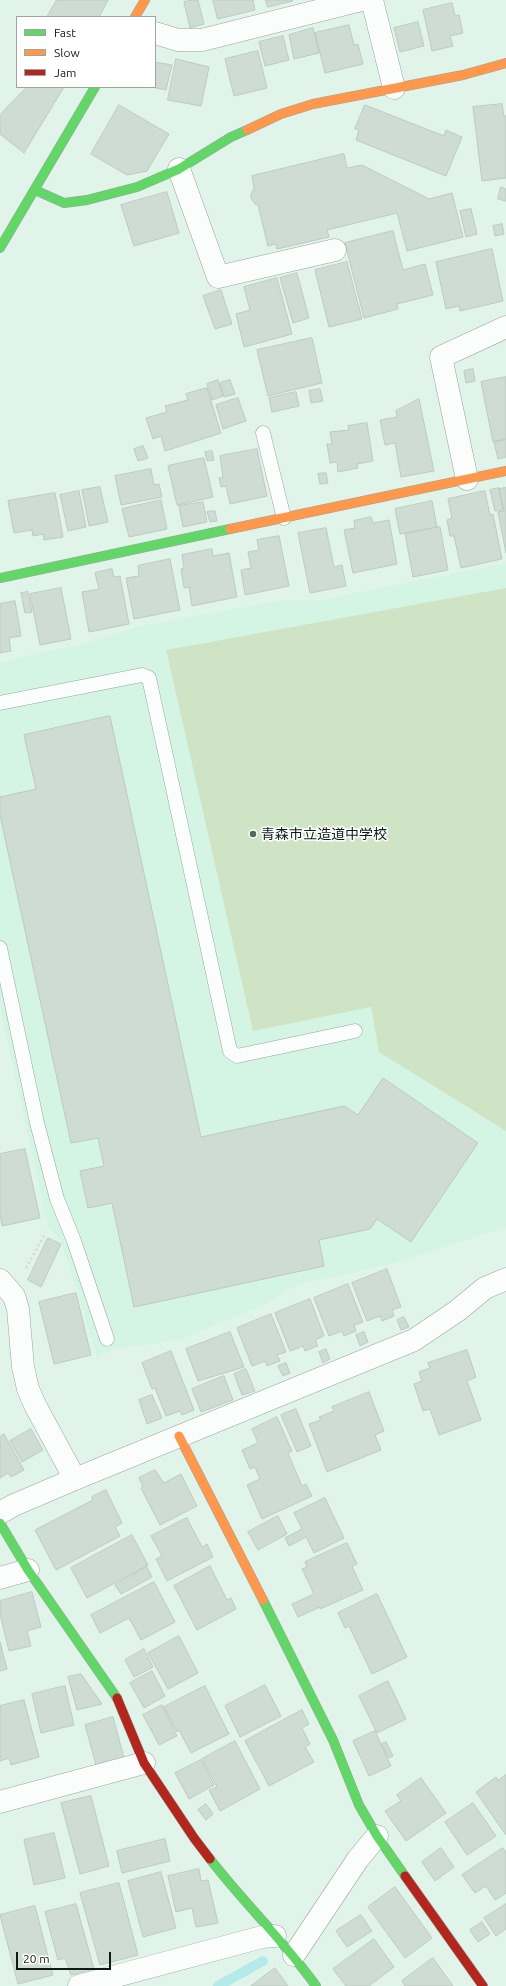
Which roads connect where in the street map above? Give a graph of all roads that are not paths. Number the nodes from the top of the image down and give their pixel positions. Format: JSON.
{"nodes":[{"id":1,"x":145,"y":0,"type":"edge"},
{"id":2,"x":361,"y":0,"type":"edge"},
{"id":3,"x":372,"y":0,"type":"edge"},
{"id":4,"x":136,"y":16,"type":"edge"},
{"id":5,"x":156,"y":33,"type":"edge"},
{"id":6,"x":506,"y":63,"type":"edge"},
{"id":7,"x":94,"y":88,"type":"edge"},
{"id":8,"x":394,"y":88,"type":"junction"},
{"id":9,"x":178,"y":169,"type":"junction"},
{"id":10,"x":35,"y":190,"type":"junction"},
{"id":11,"x":0,"y":248,"type":"edge"},
{"id":12,"x":335,"y":250,"type":"dead end"},
{"id":13,"x":506,"y":327,"type":"edge"},
{"id":14,"x":263,"y":433,"type":"dead end"},
{"id":15,"x":506,"y":471,"type":"edge"},
{"id":16,"x":467,"y":479,"type":"junction"},
{"id":17,"x":284,"y":518,"type":"junction"},
{"id":18,"x":0,"y":578,"type":"edge"},
{"id":19,"x":0,"y":703,"type":"edge"},
{"id":20,"x":0,"y":948,"type":"edge"},
{"id":21,"x":355,"y":1031,"type":"dead end"},
{"id":22,"x":506,"y":1279,"type":"edge"},
{"id":23,"x":0,"y":1280,"type":"edge"},
{"id":24,"x":107,"y":1339,"type":"dead end"},
{"id":25,"x":179,"y":1436,"type":"junction"},
{"id":26,"x":75,"y":1479,"type":"junction"},
{"id":27,"x":0,"y":1513,"type":"edge"},
{"id":28,"x":0,"y":1523,"type":"edge"},
{"id":29,"x":28,"y":1570,"type":"junction"},
{"id":30,"x":0,"y":1578,"type":"edge"},
{"id":31,"x":144,"y":1763,"type":"junction"},
{"id":32,"x":0,"y":1802,"type":"edge"},
{"id":33,"x":377,"y":1836,"type":"junction"},
{"id":34,"x":275,"y":1936,"type":"junction"},
{"id":35,"x":294,"y":1955,"type":"junction"},
{"id":36,"x":79,"y":1986,"type":"edge"},
{"id":37,"x":316,"y":1986,"type":"edge"},
{"id":38,"x":483,"y":1986,"type":"edge"}],
"edges":[{"from":1,"to":4,"type":"street"},
{"from":2,"to":5,"type":"street"},
{"from":3,"to":8,"type":"street"},
{"from":6,"to":8,"type":"street"},
{"from":7,"to":10,"type":"street"},
{"from":8,"to":9,"type":"street"},
{"from":9,"to":10,"type":"street"},
{"from":9,"to":12,"type":"street"},
{"from":10,"to":11,"type":"street"},
{"from":13,"to":16,"type":"street"},
{"from":14,"to":17,"type":"lane"},
{"from":15,"to":16,"type":"street"},
{"from":16,"to":17,"type":"street"},
{"from":17,"to":18,"type":"street"},
{"from":19,"to":21,"type":"lane"},
{"from":20,"to":24,"type":"lane"},
{"from":22,"to":25,"type":"street"},
{"from":23,"to":26,"type":"street"},
{"from":25,"to":26,"type":"street"},
{"from":25,"to":33,"type":"street"},
{"from":26,"to":27,"type":"street"},
{"from":28,"to":29,"type":"street"},
{"from":29,"to":30,"type":"street"},
{"from":29,"to":31,"type":"street"},
{"from":31,"to":32,"type":"street"},
{"from":31,"to":34,"type":"street"},
{"from":33,"to":35,"type":"street"},
{"from":33,"to":38,"type":"street"},
{"from":34,"to":35,"type":"street"},
{"from":34,"to":36,"type":"street"},
{"from":35,"to":37,"type":"street"}]}
